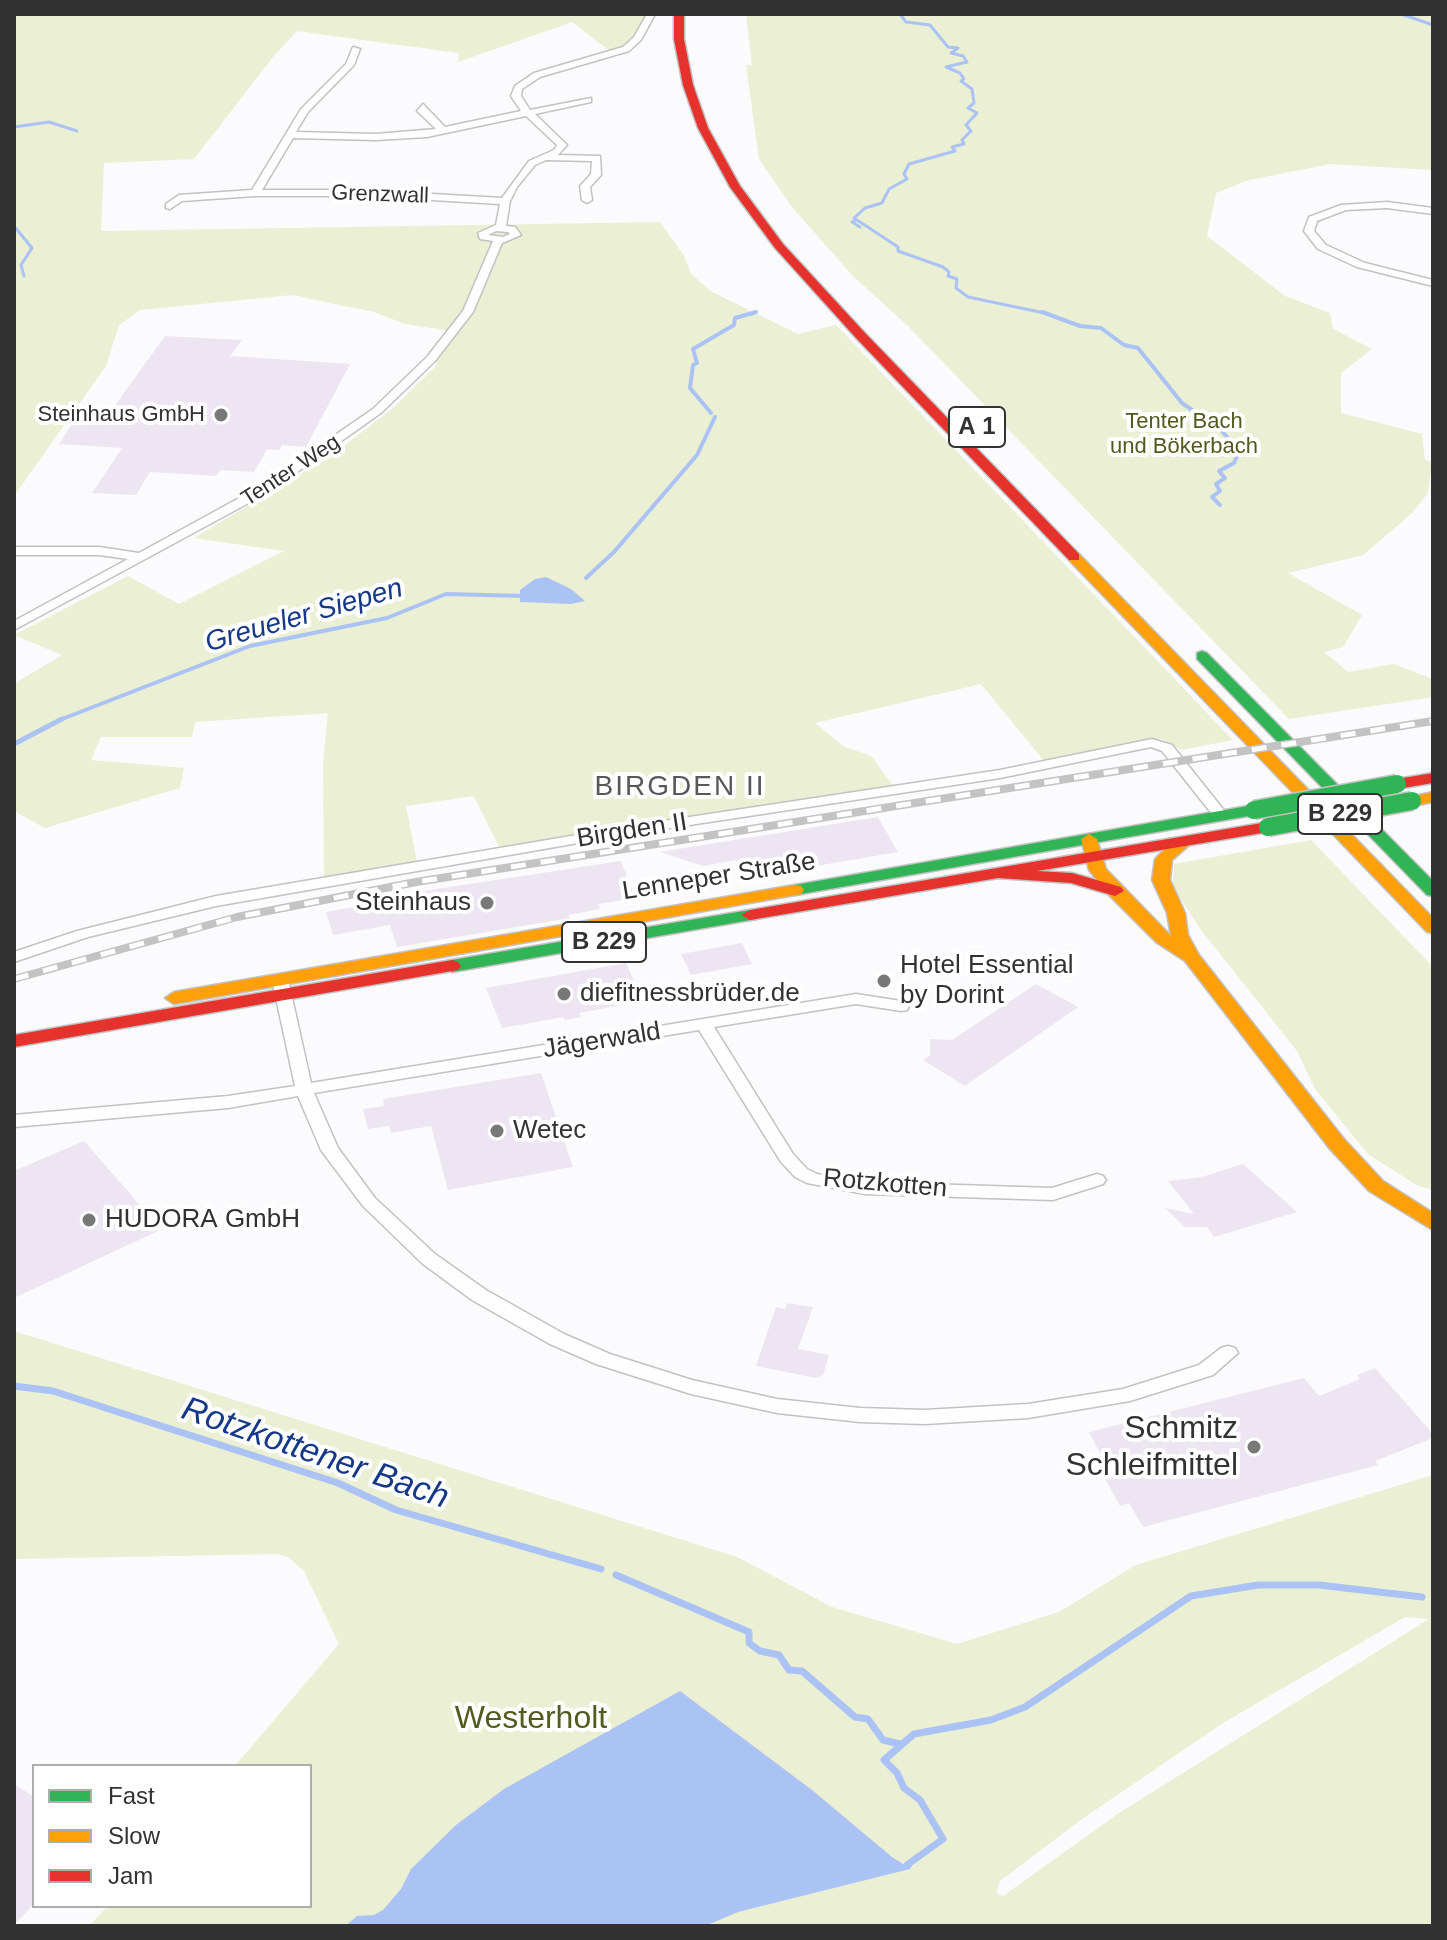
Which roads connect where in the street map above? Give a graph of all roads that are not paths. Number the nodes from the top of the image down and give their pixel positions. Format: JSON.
{"nodes":[{"id":1,"x":651,"y":14,"type":"edge"},
{"id":2,"x":679,"y":14,"type":"edge"},
{"id":3,"x":698,"y":27,"type":"edge"},
{"id":4,"x":356,"y":49,"type":"dead end"},
{"id":5,"x":588,"y":100,"type":"dead end"},
{"id":6,"x":423,"y":107,"type":"dead end"},
{"id":7,"x":526,"y":113,"type":"junction"},
{"id":8,"x":443,"y":131,"type":"junction"},
{"id":9,"x":288,"y":135,"type":"junction"},
{"id":10,"x":542,"y":158,"type":"junction"},
{"id":11,"x":255,"y":193,"type":"junction"},
{"id":12,"x":587,"y":200,"type":"dead end"},
{"id":13,"x":505,"y":201,"type":"junction"},
{"id":14,"x":170,"y":206,"type":"dead end"},
{"id":15,"x":1433,"y":211,"type":"edge"},
{"id":16,"x":1433,"y":283,"type":"edge"},
{"id":17,"x":925,"y":375,"type":"dead end"},
{"id":18,"x":14,"y":551,"type":"edge"},
{"id":19,"x":141,"y":557,"type":"junction"},
{"id":20,"x":14,"y":626,"type":"edge"},
{"id":21,"x":1194,"y":647,"type":"dead end"},
{"id":22,"x":1433,"y":778,"type":"edge"},
{"id":23,"x":1433,"y":797,"type":"edge"},
{"id":24,"x":1221,"y":816,"type":"junction"},
{"id":25,"x":1089,"y":839,"type":"junction"},
{"id":26,"x":1182,"y":842,"type":"junction"},
{"id":27,"x":1101,"y":857,"type":"junction"},
{"id":28,"x":1004,"y":875,"type":"junction"},
{"id":29,"x":1115,"y":891,"type":"junction"},
{"id":30,"x":1433,"y":891,"type":"edge"},
{"id":31,"x":1433,"y":928,"type":"edge"},
{"id":32,"x":1180,"y":929,"type":"junction"},
{"id":33,"x":14,"y":957,"type":"edge"},
{"id":34,"x":1191,"y":957,"type":"junction"},
{"id":35,"x":281,"y":988,"type":"junction"},
{"id":36,"x":901,"y":1006,"type":"dead end"},
{"id":37,"x":704,"y":1024,"type":"junction"},
{"id":38,"x":14,"y":1025,"type":"edge"},
{"id":39,"x":14,"y":1041,"type":"edge"},
{"id":40,"x":304,"y":1090,"type":"junction"},
{"id":41,"x":14,"y":1121,"type":"edge"},
{"id":42,"x":1360,"y":1168,"type":"junction"},
{"id":43,"x":1097,"y":1180,"type":"dead end"},
{"id":44,"x":1433,"y":1202,"type":"edge"},
{"id":45,"x":1433,"y":1223,"type":"edge"},
{"id":46,"x":1228,"y":1353,"type":"dead end"}],
"edges":[{"from":1,"to":7,"type":"street"},
{"from":2,"to":31,"type":"main road","number":"A 1"},
{"from":3,"to":17,"type":"main road"},
{"from":4,"to":9,"type":"street"},
{"from":5,"to":7,"type":"street"},
{"from":6,"to":8,"type":"street"},
{"from":7,"to":8,"type":"street"},
{"from":7,"to":10,"type":"street","name":"Tenter Weg"},
{"from":8,"to":9,"type":"street"},
{"from":9,"to":11,"type":"street"},
{"from":10,"to":12,"type":"street"},
{"from":10,"to":13,"type":"street","name":"Tenter Weg"},
{"from":11,"to":13,"type":"street","name":"Grenzwall"},
{"from":11,"to":14,"type":"street","name":"Grenzwall"},
{"from":13,"to":19,"type":"street","name":"Tenter Weg"},
{"from":15,"to":16,"type":"street"},
{"from":18,"to":19,"type":"street"},
{"from":19,"to":20,"type":"street","name":"Tenter Weg"},
{"from":21,"to":30,"type":"main road"},
{"from":22,"to":24,"type":"main road","name":"Lenneper Straße","number":"B 229","bridge":true},
{"from":23,"to":26,"type":"main road","name":"Lenneper Straße","number":"B 229","bridge":true},
{"from":24,"to":25,"type":"main road","name":"Lenneper Straße","number":"B 229"},
{"from":24,"to":33,"type":"street","name":"Birgden II"},
{"from":25,"to":27,"type":"main road"},
{"from":25,"to":35,"type":"main road","name":"Lenneper Straße","number":"B 229"},
{"from":26,"to":27,"type":"main road","name":"Lenneper Straße","number":"B 229"},
{"from":26,"to":32,"type":"main road"},
{"from":27,"to":28,"type":"main road","name":"Lenneper Straße","number":"B 229"},
{"from":27,"to":29,"type":"main road"},
{"from":27,"to":32,"type":"main road"},
{"from":28,"to":29,"type":"main road"},
{"from":28,"to":35,"type":"main road","name":"Lenneper Straße","number":"B 229"},
{"from":29,"to":34,"type":"main road"},
{"from":32,"to":34,"type":"main road"},
{"from":34,"to":42,"type":"main road"},
{"from":35,"to":38,"type":"main road","name":"Lenneper Straße","number":"B 229"},
{"from":35,"to":39,"type":"main road","name":"Lenneper Straße","number":"B 229"},
{"from":35,"to":40,"type":"street"},
{"from":36,"to":37,"type":"street","name":"Jägerwald"},
{"from":37,"to":40,"type":"street","name":"Jägerwald"},
{"from":37,"to":43,"type":"street","name":"Rotzkotten"},
{"from":40,"to":41,"type":"street","name":"Jägerwald"},
{"from":40,"to":46,"type":"street"},
{"from":42,"to":44,"type":"main road"},
{"from":42,"to":45,"type":"main road"}]}
